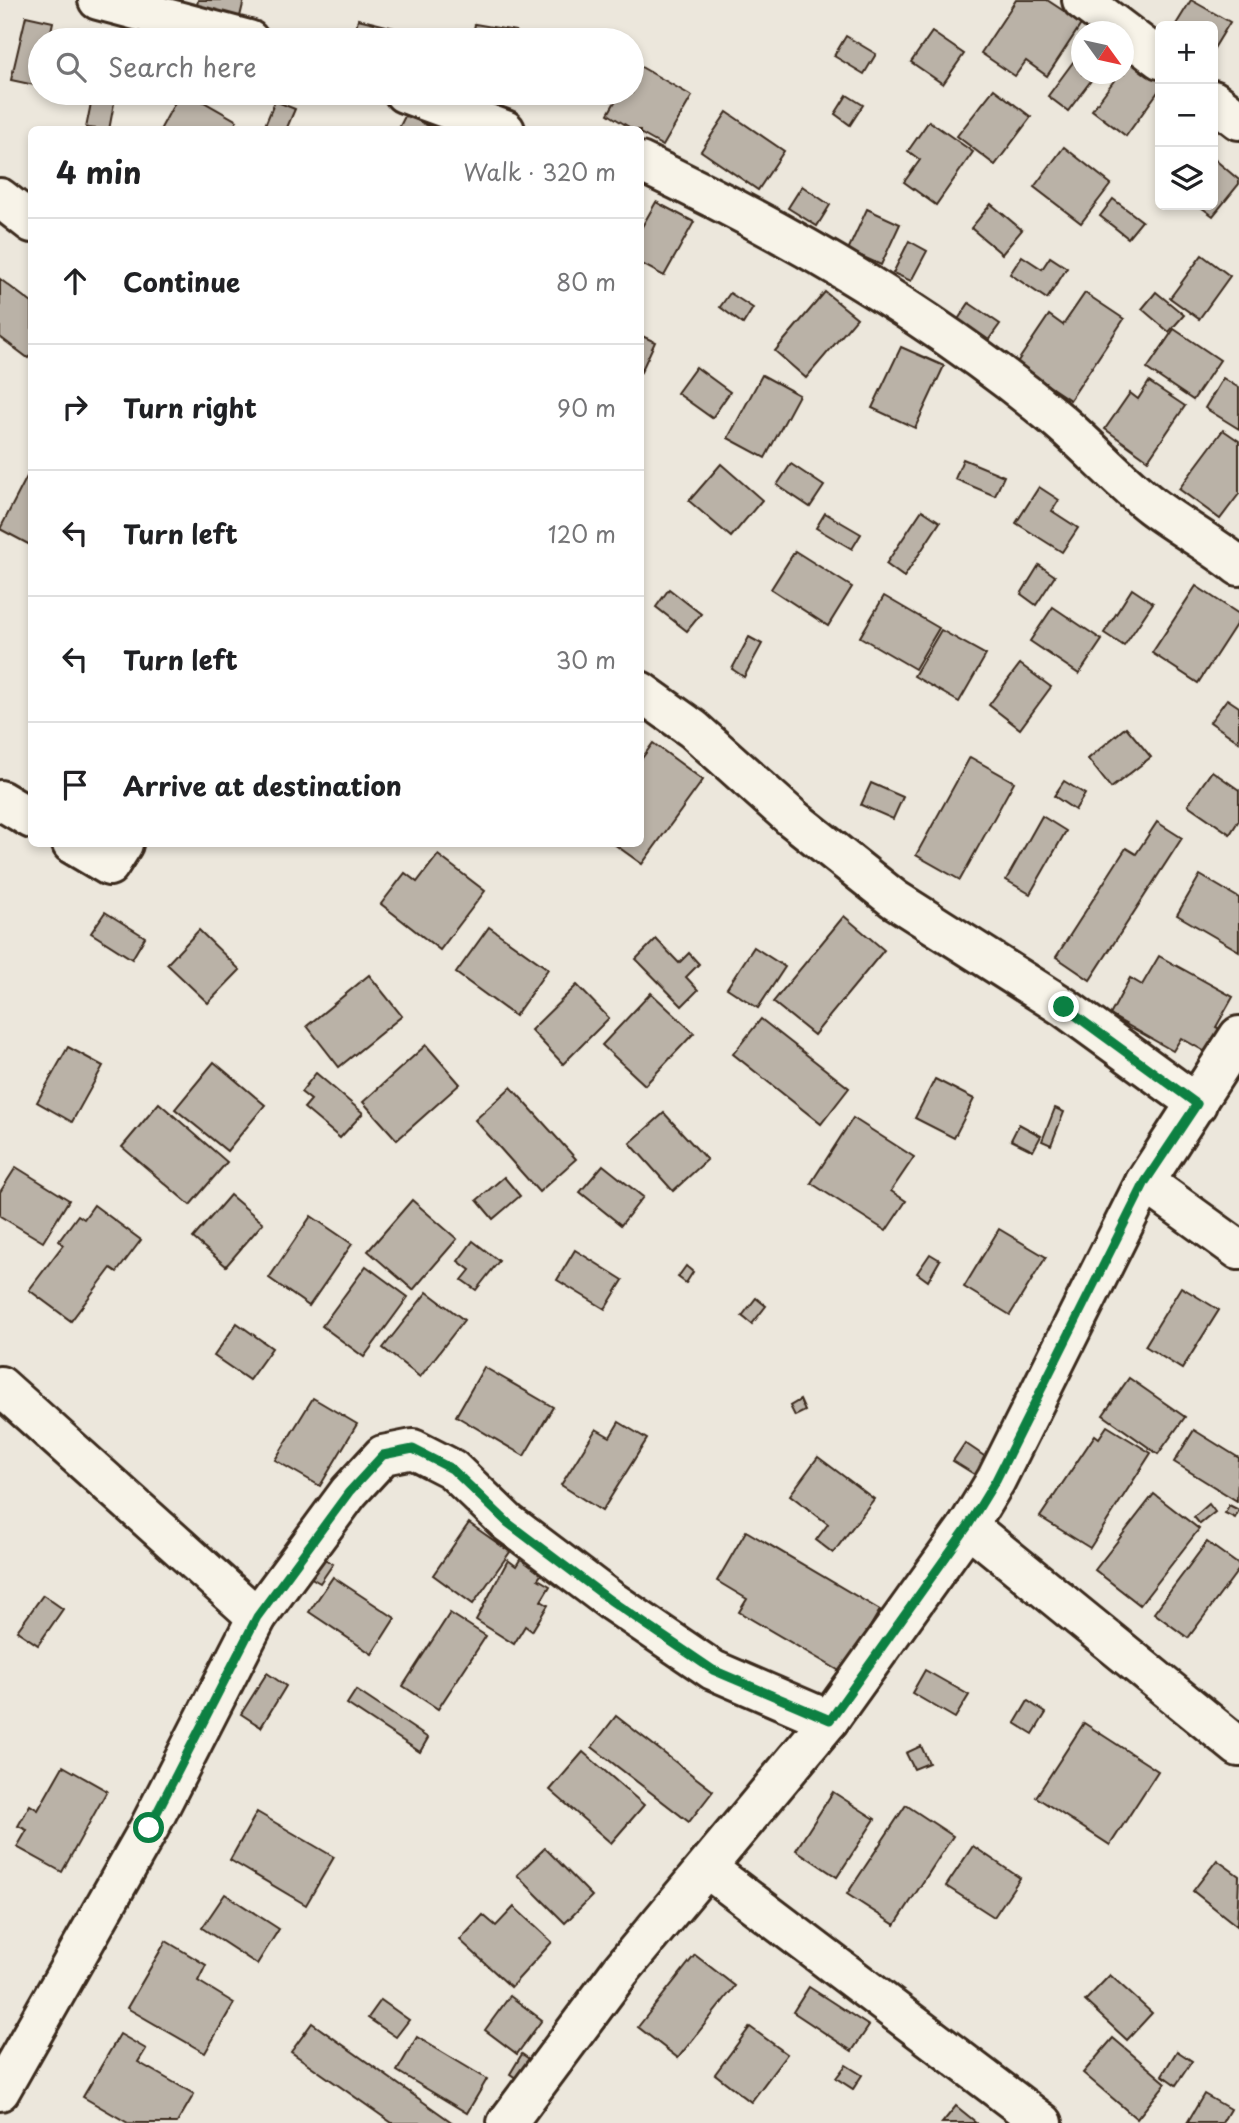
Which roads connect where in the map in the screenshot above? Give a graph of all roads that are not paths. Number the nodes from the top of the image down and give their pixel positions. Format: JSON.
{"nodes":[{"id":1,"x":98,"y":0,"type":"edge"},
{"id":2,"x":1082,"y":0,"type":"edge"},
{"id":3,"x":204,"y":28,"type":"edge"},
{"id":4,"x":1155,"y":55,"type":"edge"},
{"id":5,"x":1218,"y":104,"type":"edge"},
{"id":6,"x":437,"y":105,"type":"edge"},
{"id":7,"x":1239,"y":120,"type":"edge"},
{"id":8,"x":494,"y":126,"type":"edge"},
{"id":9,"x":644,"y":164,"type":"edge"},
{"id":10,"x":0,"y":198,"type":"edge"},
{"id":11,"x":28,"y":220,"type":"edge"},
{"id":12,"x":1239,"y":566,"type":"edge"},
{"id":13,"x":644,"y":694,"type":"edge"},
{"id":14,"x":0,"y":800,"type":"edge"},
{"id":15,"x":28,"y":817,"type":"edge"},
{"id":16,"x":77,"y":847,"type":"edge"},
{"id":17,"x":121,"y":847,"type":"edge"},
{"id":18,"x":1239,"y":1036,"type":"edge"},
{"id":19,"x":1197,"y":1104,"type":"junction"},
{"id":20,"x":1145,"y":1182,"type":"junction"},
{"id":21,"x":1239,"y":1250,"type":"edge"},
{"id":22,"x":0,"y":1386,"type":"edge"},
{"id":23,"x":968,"y":1526,"type":"junction"},
{"id":24,"x":257,"y":1617,"type":"junction"},
{"id":25,"x":830,"y":1720,"type":"junction"},
{"id":26,"x":1239,"y":1747,"type":"edge"},
{"id":27,"x":708,"y":1869,"type":"junction"},
{"id":28,"x":0,"y":2091,"type":"edge"},
{"id":29,"x":507,"y":2123,"type":"edge"},
{"id":30,"x":1043,"y":2123,"type":"edge"}],
"edges":[{"from":1,"to":3,"type":"street"},
{"from":2,"to":4,"type":"street"},
{"from":5,"to":7,"type":"street"},
{"from":6,"to":8,"type":"street"},
{"from":9,"to":12,"type":"street"},
{"from":10,"to":11,"type":"street"},
{"from":13,"to":19,"type":"street"},
{"from":14,"to":15,"type":"street"},
{"from":16,"to":17,"type":"street"},
{"from":18,"to":19,"type":"street"},
{"from":19,"to":20,"type":"street"},
{"from":20,"to":21,"type":"street"},
{"from":20,"to":23,"type":"street"},
{"from":22,"to":24,"type":"street"},
{"from":23,"to":25,"type":"street"},
{"from":23,"to":26,"type":"street"},
{"from":24,"to":25,"type":"street"},
{"from":24,"to":28,"type":"street"},
{"from":25,"to":27,"type":"street"},
{"from":27,"to":29,"type":"street"},
{"from":27,"to":30,"type":"street"}]}
